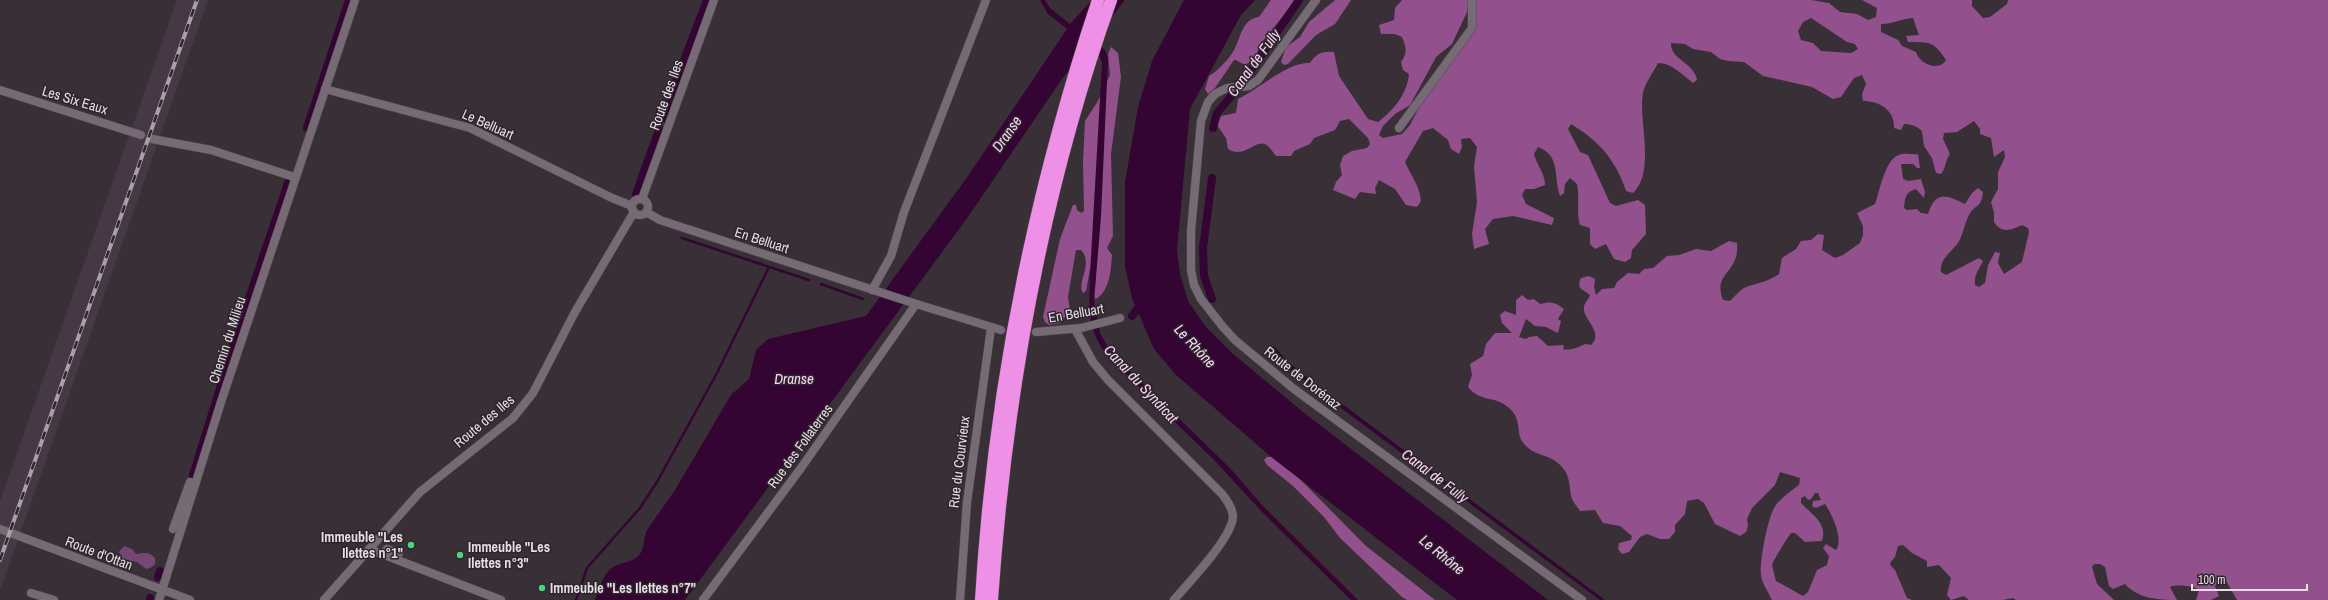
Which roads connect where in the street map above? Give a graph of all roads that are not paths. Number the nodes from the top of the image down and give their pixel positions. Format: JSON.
{"nodes":[{"id":1,"x":354,"y":0,"type":"edge"},
{"id":2,"x":714,"y":0,"type":"edge"},
{"id":3,"x":1098,"y":0,"type":"edge"},
{"id":4,"x":1111,"y":0,"type":"edge"},
{"id":5,"x":1316,"y":0,"type":"edge"},
{"id":6,"x":1472,"y":0,"type":"edge"},
{"id":7,"x":985,"y":1,"type":"edge"},
{"id":8,"x":324,"y":89,"type":"junction"},
{"id":9,"x":0,"y":90,"type":"edge"},
{"id":10,"x":1399,"y":128,"type":"dead end"},
{"id":11,"x":141,"y":135,"type":"dead end"},
{"id":12,"x":152,"y":139,"type":"dead end"},
{"id":13,"x":294,"y":177,"type":"junction"},
{"id":14,"x":642,"y":199,"type":"junction"},
{"id":15,"x":633,"y":209,"type":"junction"},
{"id":16,"x":646,"y":212,"type":"junction"},
{"id":17,"x":876,"y":291,"type":"junction"},
{"id":18,"x":913,"y":303,"type":"junction"},
{"id":19,"x":1120,"y":318,"type":"dead end"},
{"id":20,"x":992,"y":328,"type":"junction"},
{"id":21,"x":1075,"y":329,"type":"junction"},
{"id":22,"x":1002,"y":330,"type":"dead end"},
{"id":23,"x":1036,"y":332,"type":"dead end"},
{"id":24,"x":190,"y":482,"type":"dead end"},
{"id":25,"x":0,"y":529,"type":"edge"},
{"id":26,"x":173,"y":529,"type":"dead end"},
{"id":27,"x":368,"y":548,"type":"junction"},
{"id":28,"x":399,"y":553,"type":"dead end"},
{"id":29,"x":382,"y":555,"type":"junction"},
{"id":30,"x":162,"y":591,"type":"junction"},
{"id":31,"x":31,"y":593,"type":"dead end"},
{"id":32,"x":54,"y":600,"type":"edge"},
{"id":33,"x":159,"y":600,"type":"edge"},
{"id":34,"x":190,"y":600,"type":"edge"},
{"id":35,"x":324,"y":600,"type":"edge"},
{"id":36,"x":501,"y":600,"type":"edge"},
{"id":37,"x":703,"y":600,"type":"edge"},
{"id":38,"x":960,"y":600,"type":"edge"},
{"id":39,"x":981,"y":600,"type":"edge"},
{"id":40,"x":992,"y":600,"type":"edge"},
{"id":41,"x":1174,"y":600,"type":"edge"},
{"id":42,"x":1582,"y":600,"type":"edge"}],
"edges":[{"from":1,"to":8,"type":"street","name":"Chemin du Milieu"},
{"from":2,"to":14,"type":"street","name":"Route des Iles"},
{"from":3,"to":39,"type":"highway"},
{"from":4,"to":40,"type":"highway"},
{"from":5,"to":42,"type":"street","name":"Route de Dorénaz"},
{"from":6,"to":10,"type":"street"},
{"from":7,"to":17,"type":"street"},
{"from":8,"to":13,"type":"street","name":"Chemin du Milieu"},
{"from":8,"to":15,"type":"street","name":"Le Belluart"},
{"from":9,"to":11,"type":"street","name":"Les Six Eaux"},
{"from":12,"to":13,"type":"street"},
{"from":13,"to":30,"type":"street","name":"Chemin du Milieu"},
{"from":14,"to":15,"type":"street","name":"Route des Iles"},
{"from":14,"to":16,"type":"street"},
{"from":15,"to":16,"type":"street"},
{"from":15,"to":27,"type":"street","name":"Route des Iles"},
{"from":16,"to":17,"type":"street","name":"En Belluart"},
{"from":17,"to":18,"type":"street","name":"En Belluart"},
{"from":18,"to":20,"type":"street"},
{"from":18,"to":37,"type":"street","name":"Rue des Follaterres"},
{"from":19,"to":21,"type":"street","name":"En Belluart"},
{"from":20,"to":22,"type":"street"},
{"from":20,"to":38,"type":"street","name":"Rue du Courvieux"},
{"from":21,"to":23,"type":"street","name":"En Belluart"},
{"from":21,"to":41,"type":"street"},
{"from":24,"to":26,"type":"street"},
{"from":25,"to":30,"type":"street","name":"Route d'Ottan"},
{"from":27,"to":29,"type":"street"},
{"from":27,"to":35,"type":"street","name":"Route des Iles"},
{"from":28,"to":29,"type":"street"},
{"from":29,"to":36,"type":"street"},
{"from":30,"to":33,"type":"street","name":"Chemin du Milieu"},
{"from":30,"to":34,"type":"street","name":"Route d'Ottan"},
{"from":31,"to":32,"type":"street"}]}
